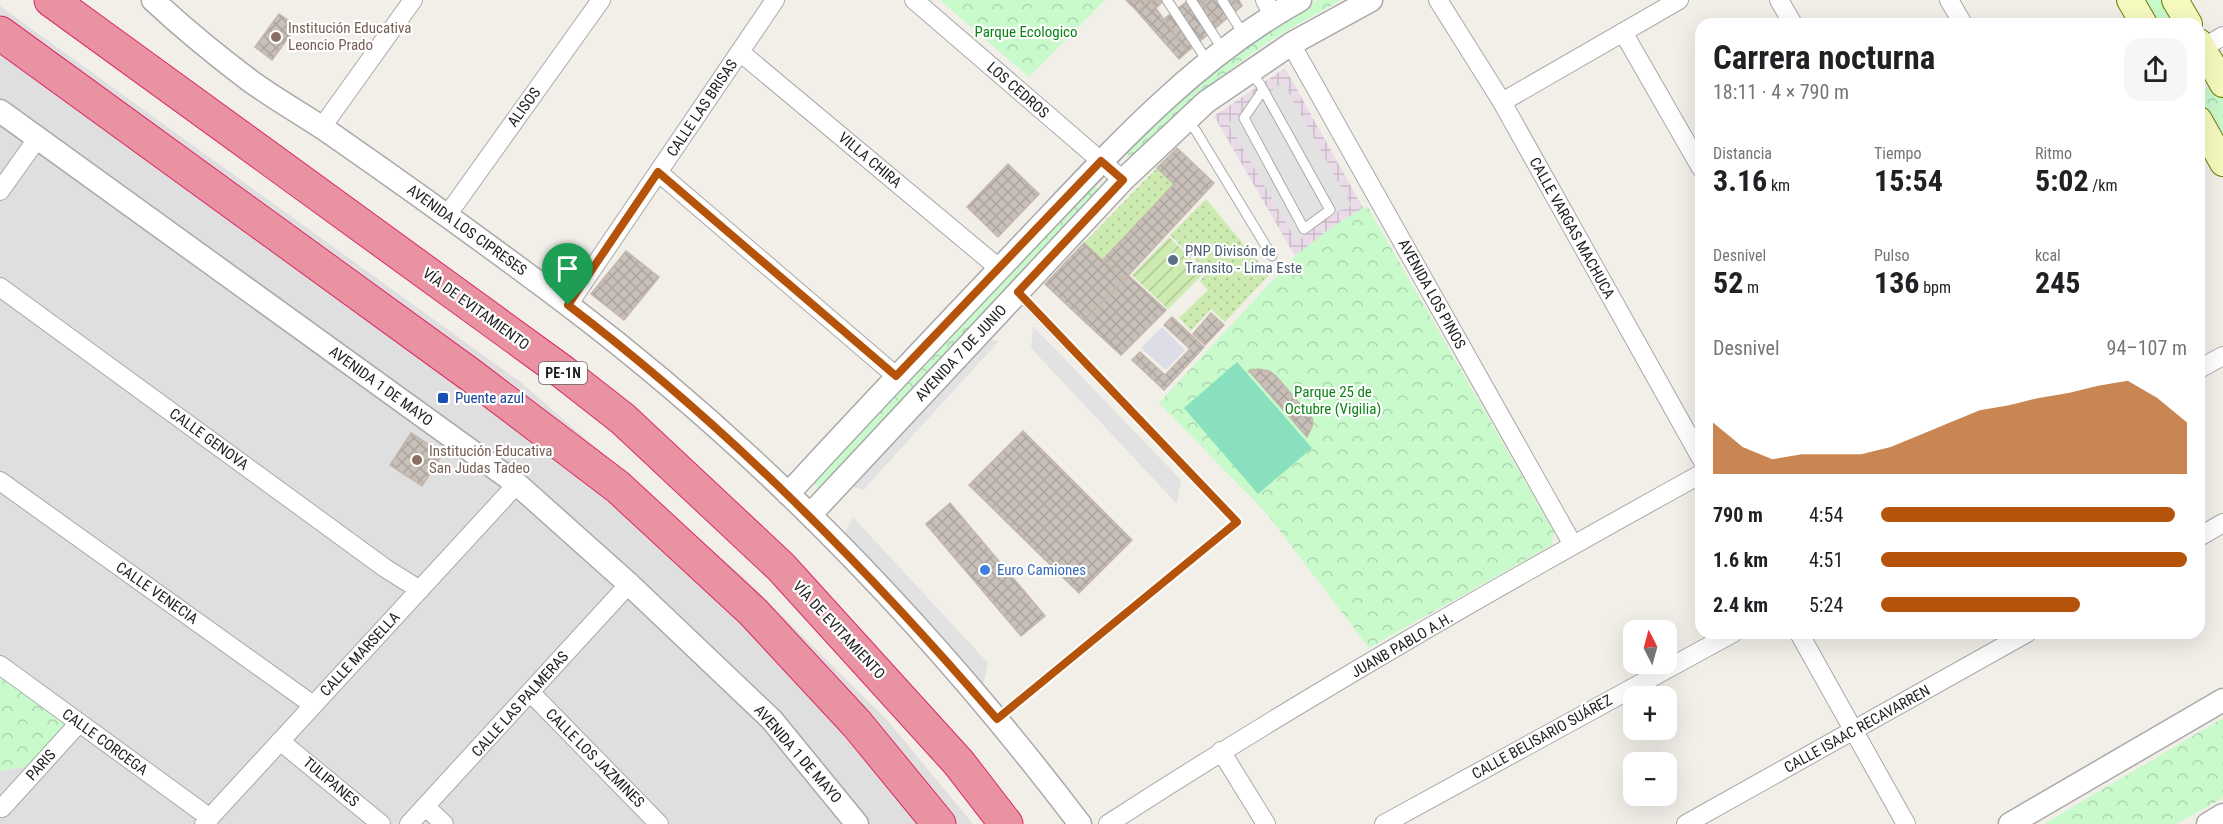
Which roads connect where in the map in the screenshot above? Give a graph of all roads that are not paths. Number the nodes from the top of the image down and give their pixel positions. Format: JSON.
{"nodes":[{"id":1,"x":51,"y":0,"type":"edge"},
{"id":2,"x":153,"y":0,"type":"edge"},
{"id":3,"x":413,"y":0,"type":"edge"},
{"id":4,"x":601,"y":0,"type":"edge"},
{"id":5,"x":775,"y":0,"type":"edge"},
{"id":6,"x":914,"y":0,"type":"edge"},
{"id":7,"x":1167,"y":0,"type":"edge"},
{"id":8,"x":1191,"y":0,"type":"edge"},
{"id":9,"x":1222,"y":0,"type":"edge"},
{"id":10,"x":1300,"y":0,"type":"edge"},
{"id":11,"x":1371,"y":0,"type":"edge"},
{"id":12,"x":1438,"y":0,"type":"edge"},
{"id":13,"x":1679,"y":0,"type":"edge"},
{"id":14,"x":1779,"y":0,"type":"edge"},
{"id":15,"x":1949,"y":0,"type":"edge"},
{"id":16,"x":2130,"y":0,"type":"edge"},
{"id":17,"x":2175,"y":0,"type":"edge"},
{"id":18,"x":1269,"y":8,"type":"edge"},
{"id":19,"x":1789,"y":18,"type":"edge"},
{"id":20,"x":1960,"y":18,"type":"edge"},
{"id":21,"x":2140,"y":18,"type":"edge"},
{"id":22,"x":2186,"y":18,"type":"edge"},
{"id":23,"x":1623,"y":32,"type":"junction"},
{"id":24,"x":0,"y":33,"type":"edge"},
{"id":25,"x":1245,"y":35,"type":"junction"},
{"id":26,"x":1291,"y":44,"type":"junction"},
{"id":27,"x":2206,"y":44,"type":"edge"},
{"id":28,"x":740,"y":52,"type":"junction"},
{"id":29,"x":1215,"y":56,"type":"junction"},
{"id":30,"x":1256,"y":81,"type":"junction"},
{"id":31,"x":2223,"y":84,"type":"edge"},
{"id":32,"x":1502,"y":102,"type":"junction"},
{"id":33,"x":0,"y":111,"type":"edge"},
{"id":34,"x":1187,"y":120,"type":"junction"},
{"id":35,"x":322,"y":127,"type":"junction"},
{"id":36,"x":2205,"y":131,"type":"edge"},
{"id":37,"x":37,"y":139,"type":"junction"},
{"id":38,"x":1695,"y":158,"type":"edge"},
{"id":39,"x":1101,"y":161,"type":"junction"},
{"id":40,"x":2223,"y":163,"type":"edge"},
{"id":41,"x":658,"y":172,"type":"junction"},
{"id":42,"x":1123,"y":180,"type":"junction"},
{"id":43,"x":0,"y":191,"type":"edge"},
{"id":44,"x":448,"y":214,"type":"junction"},
{"id":45,"x":1272,"y":256,"type":"dead end"},
{"id":46,"x":1000,"y":268,"type":"junction"},
{"id":47,"x":0,"y":286,"type":"edge"},
{"id":48,"x":1018,"y":292,"type":"junction"},
{"id":49,"x":568,"y":305,"type":"junction"},
{"id":50,"x":2223,"y":356,"type":"edge"},
{"id":51,"x":2205,"y":366,"type":"edge"},
{"id":52,"x":896,"y":376,"type":"junction"},
{"id":53,"x":1695,"y":447,"type":"edge"},
{"id":54,"x":1695,"y":477,"type":"edge"},
{"id":55,"x":0,"y":481,"type":"edge"},
{"id":56,"x":517,"y":484,"type":"junction"},
{"id":57,"x":788,"y":494,"type":"junction"},
{"id":58,"x":810,"y":515,"type":"junction"},
{"id":59,"x":2223,"y":523,"type":"edge"},
{"id":60,"x":2205,"y":534,"type":"edge"},
{"id":61,"x":1573,"y":545,"type":"junction"},
{"id":62,"x":629,"y":584,"type":"junction"},
{"id":63,"x":420,"y":590,"type":"junction"},
{"id":64,"x":1721,"y":639,"type":"edge"},
{"id":65,"x":1802,"y":639,"type":"edge"},
{"id":66,"x":2016,"y":639,"type":"edge"},
{"id":67,"x":0,"y":665,"type":"edge"},
{"id":68,"x":531,"y":693,"type":"junction"},
{"id":69,"x":2223,"y":700,"type":"edge"},
{"id":70,"x":313,"y":705,"type":"junction"},
{"id":71,"x":997,"y":719,"type":"junction"},
{"id":72,"x":79,"y":723,"type":"junction"},
{"id":73,"x":1854,"y":730,"type":"junction"},
{"id":74,"x":280,"y":741,"type":"junction"},
{"id":75,"x":1221,"y":751,"type":"junction"},
{"id":76,"x":426,"y":807,"type":"junction"},
{"id":77,"x":2,"y":808,"type":"dead end"},
{"id":78,"x":2223,"y":815,"type":"edge"},
{"id":79,"x":207,"y":821,"type":"edge"},
{"id":80,"x":381,"y":824,"type":"edge"},
{"id":81,"x":410,"y":824,"type":"edge"},
{"id":82,"x":444,"y":824,"type":"edge"},
{"id":83,"x":659,"y":824,"type":"edge"},
{"id":84,"x":857,"y":824,"type":"edge"},
{"id":85,"x":939,"y":824,"type":"edge"},
{"id":86,"x":1006,"y":824,"type":"edge"},
{"id":87,"x":1080,"y":824,"type":"edge"},
{"id":88,"x":1108,"y":824,"type":"edge"},
{"id":89,"x":1266,"y":824,"type":"edge"},
{"id":90,"x":1384,"y":824,"type":"edge"},
{"id":91,"x":1686,"y":824,"type":"edge"},
{"id":92,"x":1906,"y":824,"type":"edge"},
{"id":93,"x":2010,"y":824,"type":"edge"},
{"id":94,"x":2208,"y":824,"type":"edge"}],
"edges":[{"from":1,"to":86,"type":"highway","name":"VÍA DE EVITAMIENTO","number":"PE-1N"},
{"from":2,"to":35,"type":"street","name":"AVENIDA LOS CIPRESES"},
{"from":3,"to":35,"type":"street"},
{"from":4,"to":44,"type":"street","name":"ALISOS"},
{"from":5,"to":28,"type":"street","name":"CALLE LAS BRISAS"},
{"from":6,"to":39,"type":"street","name":"LOS CEDROS"},
{"from":7,"to":29,"type":"lane"},
{"from":8,"to":29,"type":"lane"},
{"from":9,"to":25,"type":"lane"},
{"from":10,"to":18,"type":"street","name":"AVENIDA 7 DE JUNIO"},
{"from":11,"to":26,"type":"street","name":"AVENIDA 7 DE JUNIO"},
{"from":12,"to":32,"type":"street","name":"CALLE VARGAS MACHUCA"},
{"from":13,"to":23,"type":"street"},
{"from":14,"to":19,"type":"street"},
{"from":15,"to":20,"type":"street"},
{"from":16,"to":21,"type":"main road"},
{"from":17,"to":22,"type":"main road"},
{"from":18,"to":25,"type":"street","name":"AVENIDA 7 DE JUNIO"},
{"from":23,"to":32,"type":"street"},
{"from":23,"to":38,"type":"street"},
{"from":24,"to":85,"type":"highway"},
{"from":25,"to":29,"type":"street","name":"AVENIDA 7 DE JUNIO"},
{"from":26,"to":30,"type":"street","name":"AVENIDA 7 DE JUNIO"},
{"from":26,"to":61,"type":"street","name":"AVENIDA LOS PINOS"},
{"from":27,"to":31,"type":"main road"},
{"from":28,"to":41,"type":"street","name":"CALLE LAS BRISAS"},
{"from":28,"to":46,"type":"street","name":"VILLA CHIRA"},
{"from":29,"to":39,"type":"street","name":"AVENIDA 7 DE JUNIO"},
{"from":30,"to":30,"type":"lane"},
{"from":30,"to":34,"type":"street","name":"AVENIDA 7 DE JUNIO"},
{"from":32,"to":53,"type":"street","name":"CALLE VARGAS MACHUCA"},
{"from":33,"to":37,"type":"street","name":"AVENIDA 1 DE MAYO"},
{"from":34,"to":42,"type":"street","name":"AVENIDA 7 DE JUNIO"},
{"from":34,"to":45,"type":"lane"},
{"from":35,"to":44,"type":"street","name":"AVENIDA LOS CIPRESES"},
{"from":36,"to":40,"type":"main road"},
{"from":37,"to":43,"type":"street"},
{"from":37,"to":56,"type":"street","name":"AVENIDA 1 DE MAYO"},
{"from":39,"to":42,"type":"street","name":"LOS CEDROS"},
{"from":39,"to":46,"type":"street","name":"AVENIDA 7 DE JUNIO"},
{"from":41,"to":49,"type":"street","name":"CALLE LAS BRISAS"},
{"from":41,"to":52,"type":"street"},
{"from":42,"to":48,"type":"street","name":"AVENIDA 7 DE JUNIO"},
{"from":44,"to":49,"type":"street","name":"AVENIDA LOS CIPRESES"},
{"from":46,"to":52,"type":"street","name":"AVENIDA 7 DE JUNIO"},
{"from":47,"to":63,"type":"street","name":"CALLE GENOVA"},
{"from":48,"to":58,"type":"street","name":"AVENIDA 7 DE JUNIO"},
{"from":48,"to":71,"type":"lane"},
{"from":49,"to":57,"type":"street","name":"AVENIDA LOS CIPRESES"},
{"from":50,"to":51,"type":"street"},
{"from":52,"to":57,"type":"street","name":"AVENIDA 7 DE JUNIO"},
{"from":54,"to":61,"type":"street","name":"JUANB PABLO A.H."},
{"from":55,"to":70,"type":"street","name":"CALLE VENECIA"},
{"from":56,"to":62,"type":"street","name":"AVENIDA 1 DE MAYO"},
{"from":56,"to":63,"type":"street","name":"CALLE MARSELLA"},
{"from":57,"to":58,"type":"street","name":"AVENIDA LOS CIPRESES"},
{"from":58,"to":71,"type":"street","name":"AVENIDA LOS CIPRESES"},
{"from":59,"to":60,"type":"street"},
{"from":61,"to":75,"type":"street","name":"JUANB PABLO A.H."},
{"from":62,"to":68,"type":"street","name":"CALLE LAS PALMERAS"},
{"from":62,"to":84,"type":"street","name":"AVENIDA 1 DE MAYO"},
{"from":63,"to":70,"type":"street","name":"CALLE MARSELLA"},
{"from":64,"to":90,"type":"street","name":"CALLE BELISARIO SUÁREZ"},
{"from":65,"to":73,"type":"street"},
{"from":66,"to":73,"type":"street","name":"CALLE ISAAC RECAVARREN"},
{"from":67,"to":72,"type":"street","name":"CALLE CORCEGA"},
{"from":68,"to":76,"type":"street","name":"CALLE LAS PALMERAS"},
{"from":68,"to":83,"type":"street","name":"CALLE LOS JAZMINES"},
{"from":69,"to":93,"type":"street"},
{"from":70,"to":74,"type":"street","name":"CALLE MARSELLA"},
{"from":71,"to":87,"type":"street","name":"AVENIDA LOS CIPRESES"},
{"from":72,"to":77,"type":"street","name":"PARIS"},
{"from":72,"to":79,"type":"street","name":"CALLE CORCEGA"},
{"from":73,"to":91,"type":"street","name":"CALLE ISAAC RECAVARREN"},
{"from":73,"to":92,"type":"street"},
{"from":74,"to":79,"type":"street","name":"CALLE MARSELLA"},
{"from":74,"to":80,"type":"street","name":"TULIPANES"},
{"from":75,"to":88,"type":"street","name":"JUANB PABLO A.H."},
{"from":75,"to":89,"type":"street"},
{"from":76,"to":81,"type":"street","name":"CALLE LAS PALMERAS"},
{"from":76,"to":82,"type":"street"},
{"from":78,"to":94,"type":"street"}]}
